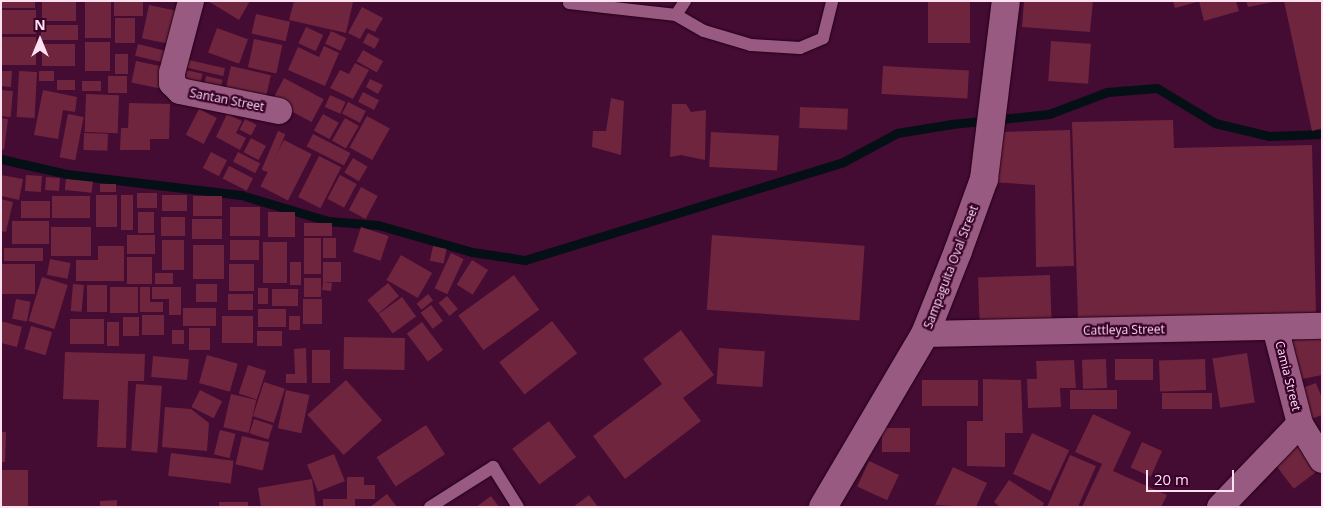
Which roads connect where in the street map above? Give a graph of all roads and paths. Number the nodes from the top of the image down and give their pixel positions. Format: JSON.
{"nodes":[{"id":1,"x":191,"y":1,"type":"edge"},
{"id":2,"x":685,"y":1,"type":"edge"},
{"id":3,"x":832,"y":1,"type":"edge"},
{"id":4,"x":1006,"y":1,"type":"edge"},
{"id":5,"x":569,"y":3,"type":"dead end"},
{"id":6,"x":676,"y":15,"type":"junction"},
{"id":7,"x":279,"y":111,"type":"dead end"},
{"id":8,"x":1322,"y":326,"type":"edge"},
{"id":9,"x":1275,"y":328,"type":"junction"},
{"id":10,"x":925,"y":334,"type":"junction"},
{"id":11,"x":1300,"y":424,"type":"junction"},
{"id":12,"x":1322,"y":460,"type":"edge"},
{"id":13,"x":430,"y":507,"type":"edge"},
{"id":14,"x":518,"y":507,"type":"edge"},
{"id":15,"x":822,"y":507,"type":"edge"},
{"id":16,"x":1220,"y":507,"type":"edge"}],
"edges":[{"from":1,"to":7,"type":"street","name":"Santan Street"},
{"from":2,"to":6,"type":"lane"},
{"from":3,"to":6,"type":"lane"},
{"from":4,"to":10,"type":"street","name":"Sampaguita Oval Street"},
{"from":5,"to":6,"type":"lane"},
{"from":8,"to":9,"type":"street","name":"Cattleya Street"},
{"from":9,"to":10,"type":"street","name":"Cattleya Street"},
{"from":9,"to":11,"type":"street","name":"Camia Street"},
{"from":10,"to":15,"type":"street","name":"Sampaguita Oval Street"},
{"from":11,"to":12,"type":"street","name":"Camia Street"},
{"from":11,"to":16,"type":"street","name":"Camia Street"},
{"from":13,"to":14,"type":"lane"}]}
